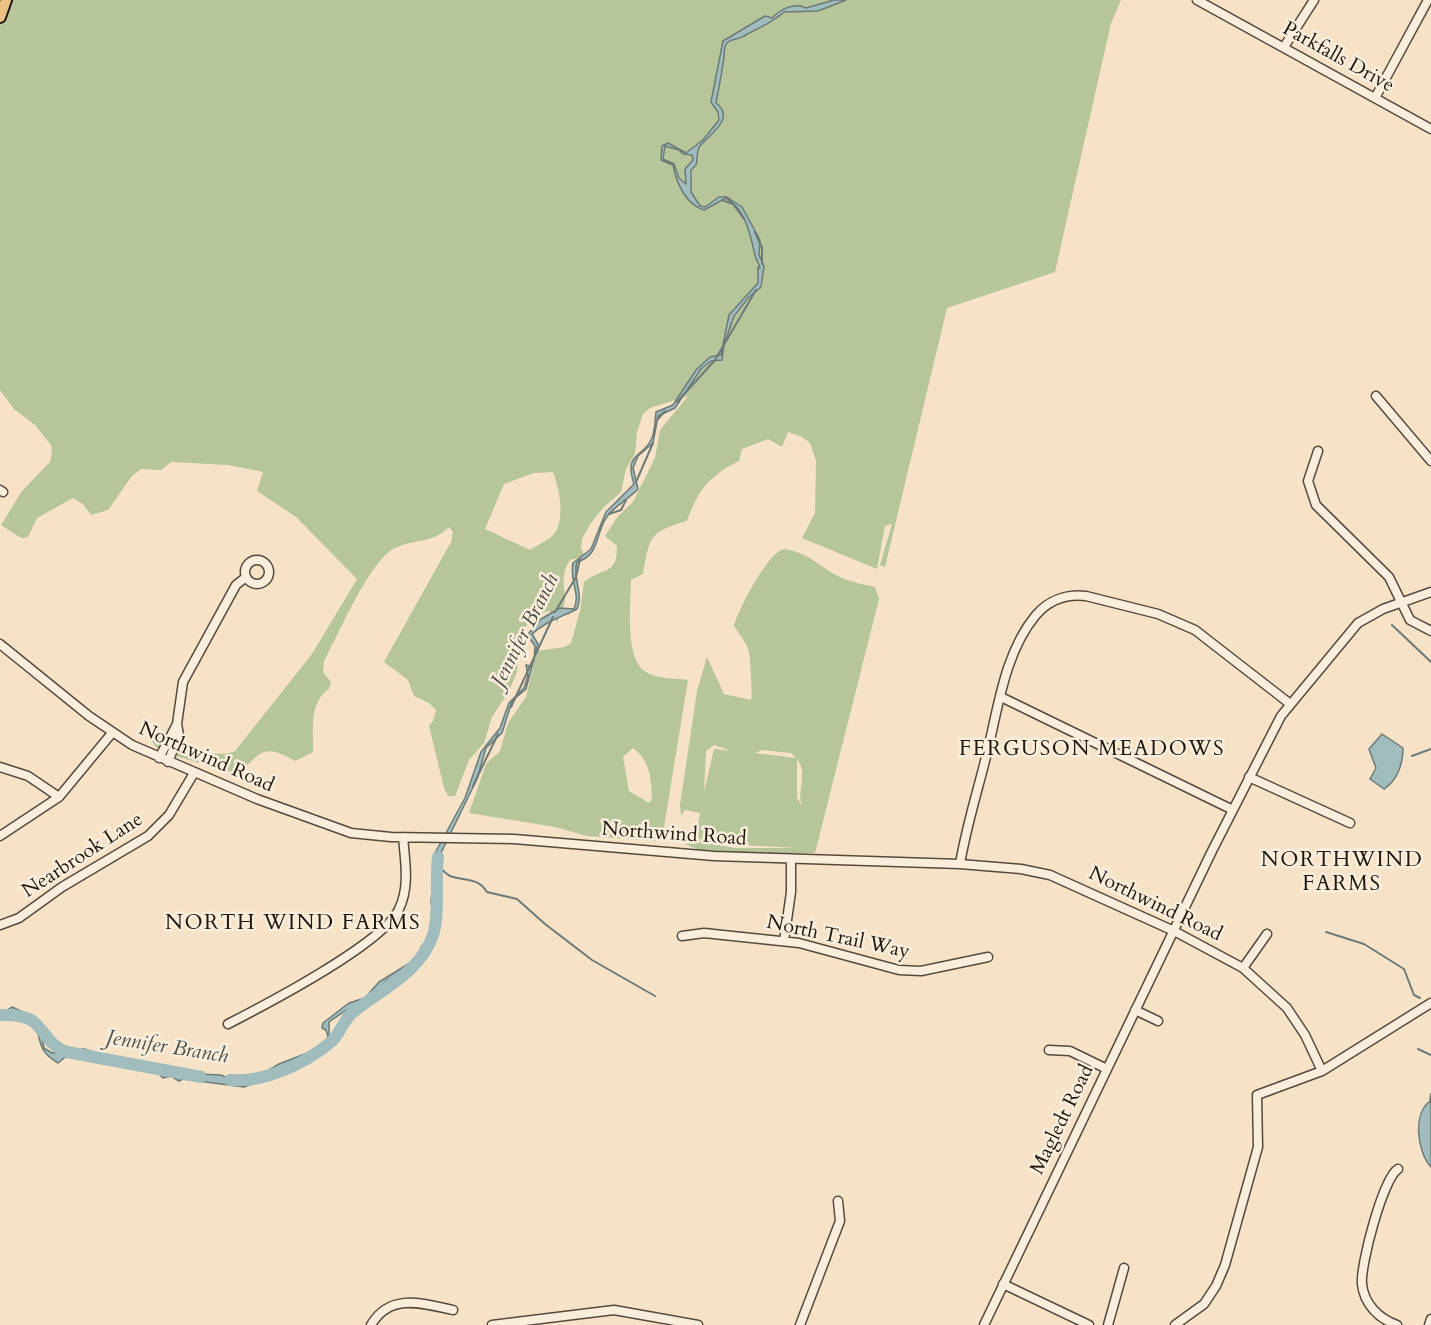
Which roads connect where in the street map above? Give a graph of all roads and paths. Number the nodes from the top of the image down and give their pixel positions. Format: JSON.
{"nodes":[{"id":1,"x":6,"y":0,"type":"edge"},
{"id":2,"x":1197,"y":0,"type":"edge"},
{"id":3,"x":1314,"y":0,"type":"edge"},
{"id":4,"x":1428,"y":0,"type":"edge"},
{"id":5,"x":0,"y":17,"type":"edge"},
{"id":6,"x":1284,"y":46,"type":"junction"},
{"id":7,"x":1375,"y":98,"type":"junction"},
{"id":8,"x":1431,"y":129,"type":"edge"},
{"id":9,"x":1376,"y":396,"type":"dead end"},
{"id":10,"x":1318,"y":451,"type":"dead end"},
{"id":11,"x":1431,"y":461,"type":"edge"},
{"id":12,"x":246,"y":577,"type":"dead end"},
{"id":13,"x":1431,"y":592,"type":"edge"},
{"id":14,"x":1402,"y":602,"type":"junction"},
{"id":15,"x":1431,"y":631,"type":"edge"},
{"id":16,"x":0,"y":644,"type":"edge"},
{"id":17,"x":1001,"y":697,"type":"junction"},
{"id":18,"x":1289,"y":703,"type":"junction"},
{"id":19,"x":177,"y":724,"type":"junction"},
{"id":20,"x":112,"y":734,"type":"junction"},
{"id":21,"x":159,"y":758,"type":"junction"},
{"id":22,"x":168,"y":762,"type":"junction"},
{"id":23,"x":0,"y":767,"type":"edge"},
{"id":24,"x":194,"y":773,"type":"junction"},
{"id":25,"x":1249,"y":777,"type":"junction"},
{"id":26,"x":59,"y":797,"type":"junction"},
{"id":27,"x":1233,"y":810,"type":"junction"},
{"id":28,"x":1350,"y":823,"type":"dead end"},
{"id":29,"x":0,"y":836,"type":"edge"},
{"id":30,"x":403,"y":837,"type":"junction"},
{"id":31,"x":791,"y":859,"type":"junction"},
{"id":32,"x":960,"y":864,"type":"junction"},
{"id":33,"x":0,"y":925,"type":"edge"},
{"id":34,"x":1174,"y":931,"type":"junction"},
{"id":35,"x":1267,"y":934,"type":"dead end"},
{"id":36,"x":682,"y":936,"type":"dead end"},
{"id":37,"x":784,"y":941,"type":"junction"},
{"id":38,"x":988,"y":957,"type":"dead end"},
{"id":39,"x":1243,"y":968,"type":"junction"},
{"id":40,"x":1431,"y":1003,"type":"edge"},
{"id":41,"x":1135,"y":1010,"type":"junction"},
{"id":42,"x":1158,"y":1021,"type":"dead end"},
{"id":43,"x":228,"y":1023,"type":"dead end"},
{"id":44,"x":1049,"y":1050,"type":"dead end"},
{"id":45,"x":1107,"y":1069,"type":"junction"},
{"id":46,"x":1322,"y":1071,"type":"junction"},
{"id":47,"x":1398,"y":1169,"type":"dead end"},
{"id":48,"x":838,"y":1201,"type":"dead end"},
{"id":49,"x":1124,"y":1268,"type":"dead end"},
{"id":50,"x":1003,"y":1284,"type":"junction"},
{"id":51,"x":453,"y":1310,"type":"dead end"},
{"id":52,"x":1431,"y":1319,"type":"edge"},
{"id":53,"x":371,"y":1325,"type":"edge"},
{"id":54,"x":493,"y":1325,"type":"edge"},
{"id":55,"x":698,"y":1325,"type":"edge"},
{"id":56,"x":800,"y":1325,"type":"edge"},
{"id":57,"x":984,"y":1325,"type":"edge"},
{"id":58,"x":1089,"y":1325,"type":"edge"},
{"id":59,"x":1108,"y":1325,"type":"edge"},
{"id":60,"x":1175,"y":1325,"type":"edge"},
{"id":61,"x":1397,"y":1325,"type":"edge"},
{"id":62,"x":1429,"y":1325,"type":"edge"}],
"edges":[{"from":1,"to":5,"type":"main road"},
{"from":2,"to":6,"type":"street","name":"Parkfalls Drive"},
{"from":3,"to":6,"type":"street"},
{"from":4,"to":7,"type":"street"},
{"from":6,"to":7,"type":"street","name":"Parkfalls Drive"},
{"from":7,"to":8,"type":"street","name":"Parkfalls Drive"},
{"from":9,"to":11,"type":"street"},
{"from":10,"to":14,"type":"street"},
{"from":12,"to":19,"type":"street"},
{"from":13,"to":14,"type":"street","name":"Magledt Road"},
{"from":14,"to":15,"type":"street"},
{"from":14,"to":18,"type":"street","name":"Magledt Road"},
{"from":16,"to":20,"type":"street","name":"Northwind Road"},
{"from":17,"to":18,"type":"street"},
{"from":17,"to":27,"type":"street"},
{"from":17,"to":32,"type":"street"},
{"from":18,"to":25,"type":"street","name":"Magledt Road"},
{"from":19,"to":21,"type":"street"},
{"from":19,"to":22,"type":"street"},
{"from":20,"to":21,"type":"street","name":"Northwind Road"},
{"from":20,"to":26,"type":"street"},
{"from":21,"to":22,"type":"street","name":"Northwind Road"},
{"from":22,"to":24,"type":"street","name":"Northwind Road"},
{"from":23,"to":26,"type":"street"},
{"from":24,"to":30,"type":"street","name":"Northwind Road"},
{"from":24,"to":33,"type":"street","name":"Nearbrook Lane"},
{"from":25,"to":27,"type":"street","name":"Magledt Road"},
{"from":25,"to":28,"type":"street"},
{"from":26,"to":29,"type":"street"},
{"from":27,"to":34,"type":"street","name":"Magledt Road"},
{"from":30,"to":31,"type":"street","name":"Northwind Road"},
{"from":30,"to":43,"type":"street"},
{"from":31,"to":32,"type":"street","name":"Northwind Road"},
{"from":31,"to":37,"type":"street"},
{"from":32,"to":34,"type":"street","name":"Northwind Road"},
{"from":34,"to":39,"type":"street","name":"Northwind Road"},
{"from":34,"to":41,"type":"street","name":"Magledt Road"},
{"from":35,"to":39,"type":"street"},
{"from":36,"to":37,"type":"street","name":"North Trail Way"},
{"from":37,"to":38,"type":"street","name":"North Trail Way"},
{"from":39,"to":46,"type":"street","name":"Northwind Road"},
{"from":40,"to":46,"type":"street"},
{"from":41,"to":42,"type":"street"},
{"from":41,"to":45,"type":"street","name":"Magledt Road"},
{"from":44,"to":45,"type":"street"},
{"from":45,"to":50,"type":"street","name":"Magledt Road"},
{"from":46,"to":60,"type":"street"},
{"from":47,"to":61,"type":"street"},
{"from":48,"to":56,"type":"street"},
{"from":49,"to":59,"type":"street"},
{"from":50,"to":57,"type":"street","name":"Magledt Road"},
{"from":50,"to":58,"type":"street"},
{"from":51,"to":53,"type":"street"},
{"from":52,"to":62,"type":"street"},
{"from":54,"to":55,"type":"street"}]}
